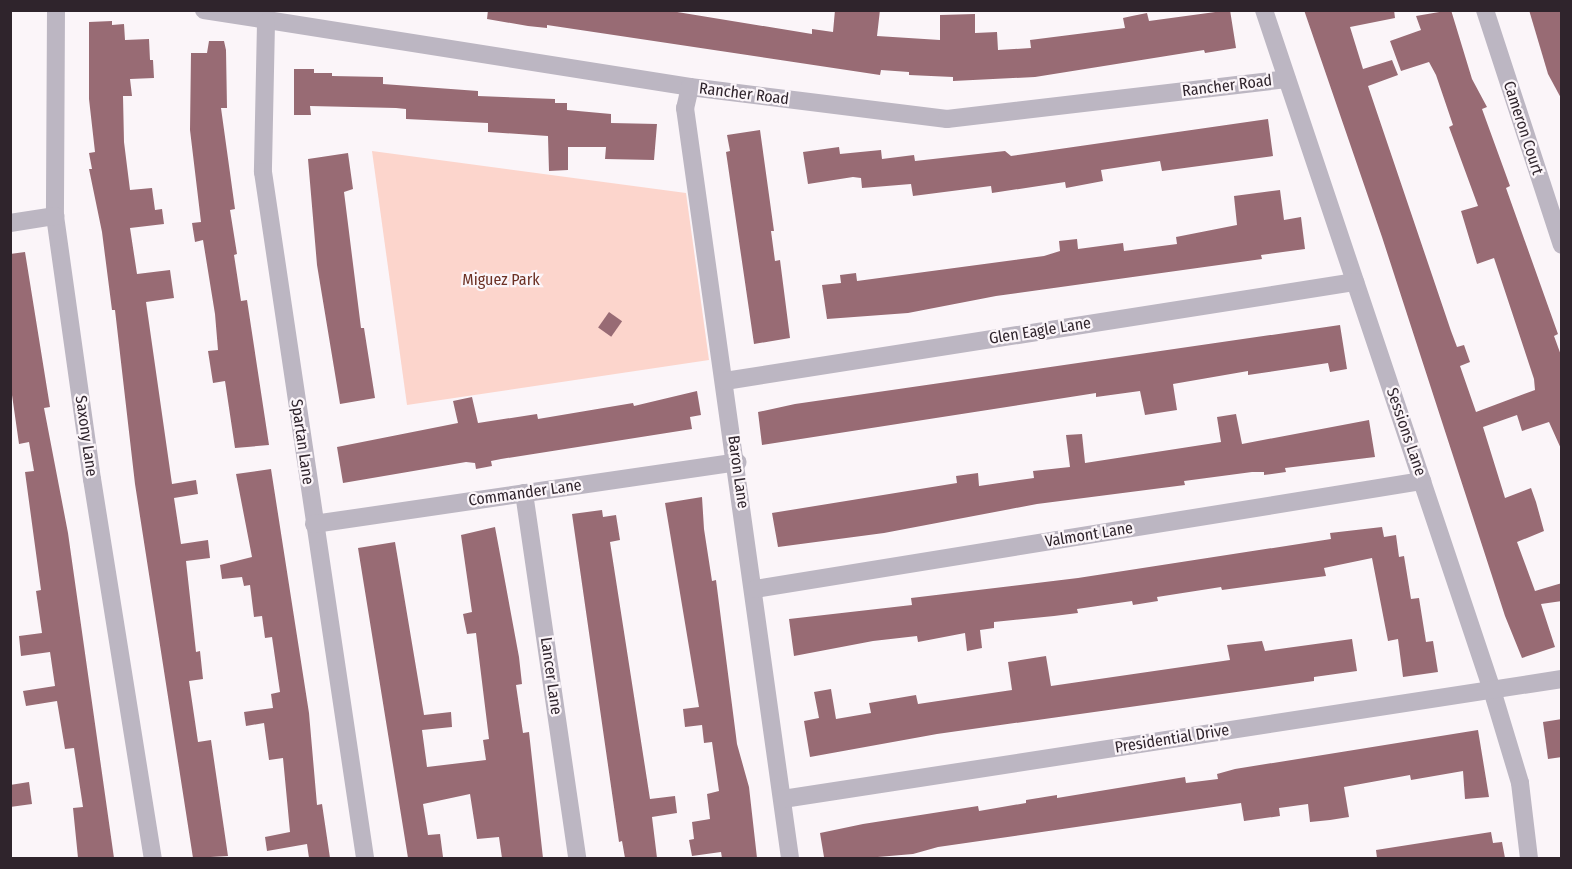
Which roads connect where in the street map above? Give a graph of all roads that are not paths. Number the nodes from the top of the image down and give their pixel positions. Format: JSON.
{"nodes":[{"id":1,"x":56,"y":10,"type":"edge"},
{"id":2,"x":204,"y":10,"type":"edge"},
{"id":3,"x":1264,"y":10,"type":"edge"},
{"id":4,"x":1485,"y":10,"type":"edge"},
{"id":5,"x":266,"y":23,"type":"junction"},
{"id":6,"x":1287,"y":79,"type":"junction"},
{"id":7,"x":690,"y":87,"type":"junction"},
{"id":8,"x":56,"y":216,"type":"junction"},
{"id":9,"x":10,"y":223,"type":"edge"},
{"id":10,"x":1562,"y":245,"type":"edge"},
{"id":11,"x":1355,"y":282,"type":"junction"},
{"id":12,"x":725,"y":381,"type":"junction"},
{"id":13,"x":737,"y":462,"type":"junction"},
{"id":14,"x":1422,"y":481,"type":"junction"},
{"id":15,"x":524,"y":492,"type":"junction"},
{"id":16,"x":314,"y":524,"type":"junction"},
{"id":17,"x":755,"y":589,"type":"junction"},
{"id":18,"x":1562,"y":679,"type":"edge"},
{"id":19,"x":1492,"y":690,"type":"junction"},
{"id":20,"x":783,"y":799,"type":"junction"},
{"id":21,"x":153,"y":858,"type":"edge"},
{"id":22,"x":365,"y":858,"type":"edge"},
{"id":23,"x":577,"y":858,"type":"edge"},
{"id":24,"x":790,"y":858,"type":"edge"},
{"id":25,"x":1529,"y":858,"type":"edge"}],
"edges":[{"from":1,"to":8,"type":"street","name":"Saxony Lane"},
{"from":2,"to":5,"type":"street","name":"Rancher Road"},
{"from":3,"to":6,"type":"street","name":"Sessions Lane"},
{"from":4,"to":10,"type":"street","name":"Cameron Court"},
{"from":5,"to":7,"type":"street","name":"Rancher Road"},
{"from":5,"to":16,"type":"street","name":"Spartan Lane"},
{"from":6,"to":7,"type":"street","name":"Rancher Road"},
{"from":6,"to":11,"type":"street","name":"Sessions Lane"},
{"from":7,"to":12,"type":"street","name":"Baron Lane"},
{"from":8,"to":9,"type":"street"},
{"from":8,"to":21,"type":"street","name":"Saxony Lane"},
{"from":11,"to":12,"type":"street","name":"Glen Eagle Lane"},
{"from":11,"to":14,"type":"street","name":"Sessions Lane"},
{"from":12,"to":13,"type":"street","name":"Baron Lane"},
{"from":13,"to":15,"type":"street","name":"Commander Lane"},
{"from":13,"to":17,"type":"street","name":"Baron Lane"},
{"from":14,"to":17,"type":"street","name":"Valmont Lane"},
{"from":14,"to":19,"type":"street","name":"Sessions Lane"},
{"from":15,"to":16,"type":"street","name":"Commander Lane"},
{"from":15,"to":23,"type":"street","name":"Lancer Lane"},
{"from":16,"to":22,"type":"street","name":"Spartan Lane"},
{"from":17,"to":20,"type":"street","name":"Baron Lane"},
{"from":18,"to":19,"type":"street","name":"Presidential Drive"},
{"from":19,"to":20,"type":"street","name":"Presidential Drive"},
{"from":19,"to":25,"type":"street","name":"Sessions Lane"},
{"from":20,"to":24,"type":"street","name":"Baron Lane"}]}
